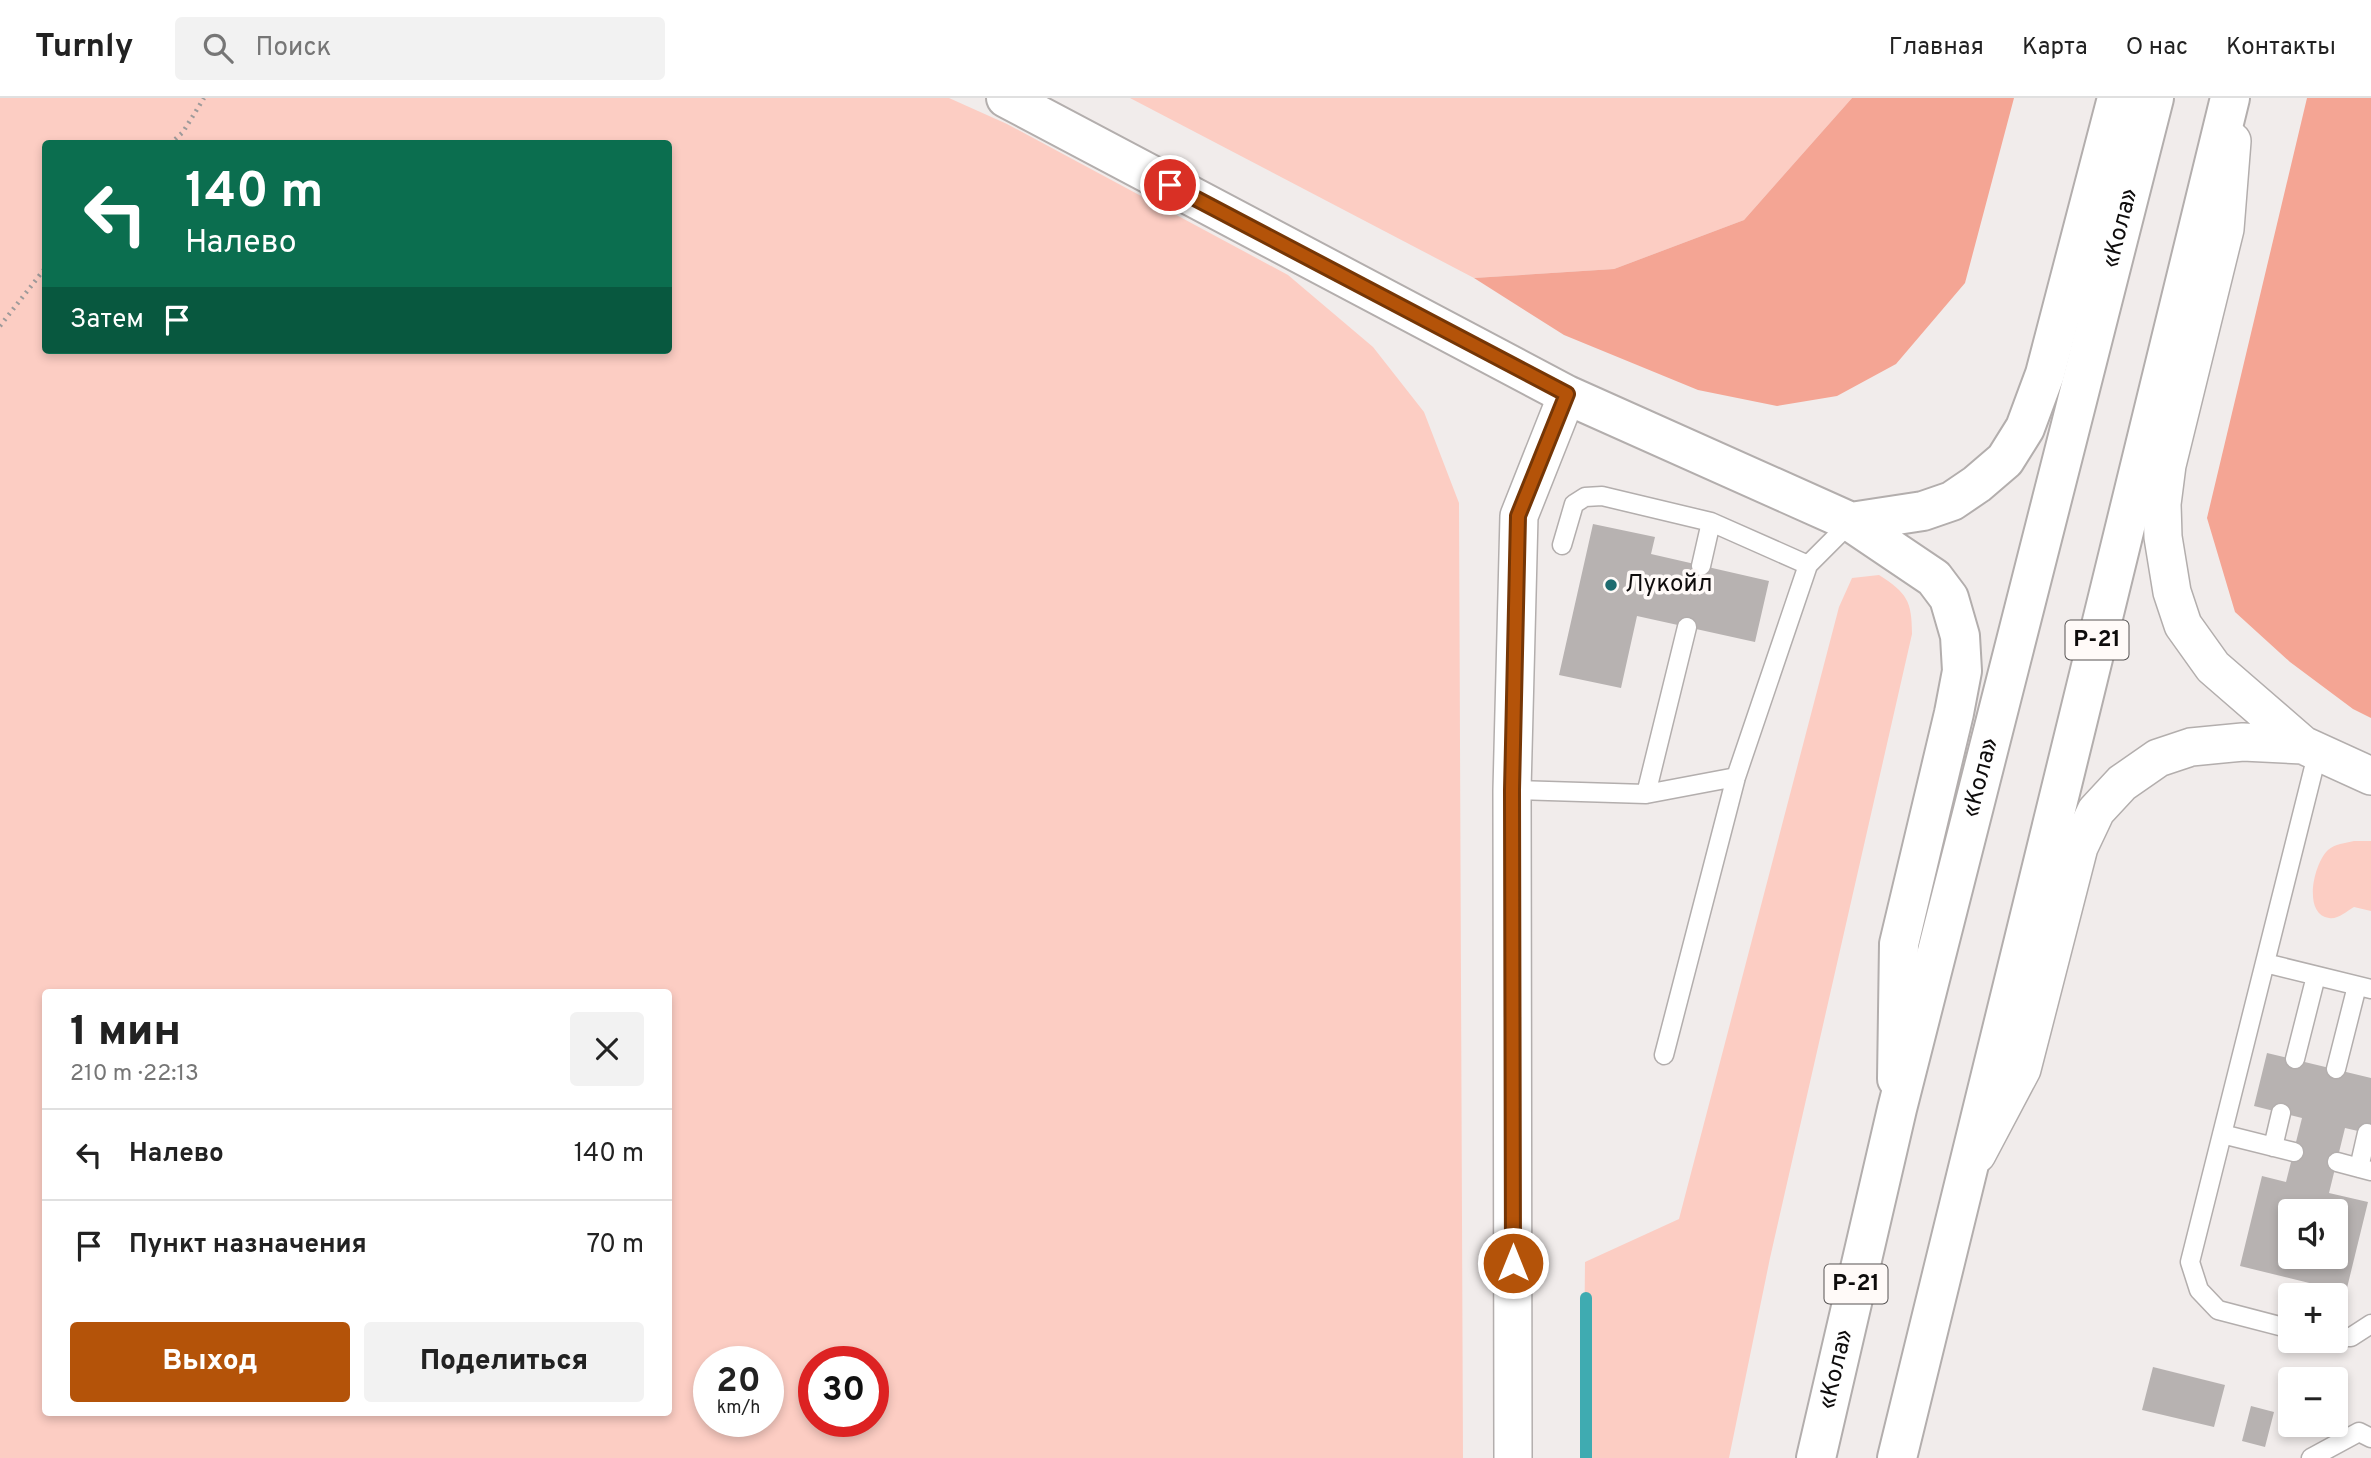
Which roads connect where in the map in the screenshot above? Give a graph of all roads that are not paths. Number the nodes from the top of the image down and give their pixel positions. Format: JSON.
{"nodes":[{"id":1,"x":1006,"y":98,"type":"edge"},
{"id":2,"x":2117,"y":98,"type":"edge"},
{"id":3,"x":2154,"y":98,"type":"edge"},
{"id":4,"x":2233,"y":98,"type":"edge"},
{"id":5,"x":1567,"y":394,"type":"junction"},
{"id":6,"x":1851,"y":522,"type":"junction"},
{"id":7,"x":1711,"y":523,"type":"junction"},
{"id":8,"x":1562,"y":545,"type":"dead end"},
{"id":9,"x":1808,"y":565,"type":"junction"},
{"id":10,"x":1701,"y":566,"type":"dead end"},
{"id":11,"x":1687,"y":627,"type":"dead end"},
{"id":12,"x":2310,"y":748,"type":"junction"},
{"id":13,"x":2371,"y":776,"type":"edge"},
{"id":14,"x":1736,"y":778,"type":"junction"},
{"id":15,"x":1512,"y":790,"type":"junction"},
{"id":16,"x":1646,"y":794,"type":"junction"},
{"id":17,"x":2264,"y":963,"type":"junction"},
{"id":18,"x":2316,"y":976,"type":"junction"},
{"id":19,"x":2364,"y":988,"type":"edge"},
{"id":20,"x":1664,"y":1055,"type":"dead end"},
{"id":21,"x":2295,"y":1059,"type":"dead end"},
{"id":22,"x":2336,"y":1069,"type":"dead end"},
{"id":23,"x":1897,"y":1110,"type":"junction"},
{"id":24,"x":2281,"y":1113,"type":"dead end"},
{"id":25,"x":2367,"y":1133,"type":"dead end"},
{"id":26,"x":2222,"y":1134,"type":"junction"},
{"id":27,"x":2273,"y":1147,"type":"junction"},
{"id":28,"x":2294,"y":1152,"type":"dead end"},
{"id":29,"x":2337,"y":1162,"type":"dead end"},
{"id":30,"x":2365,"y":1169,"type":"edge"},
{"id":31,"x":1963,"y":1181,"type":"junction"},
{"id":32,"x":2371,"y":1324,"type":"edge"},
{"id":33,"x":2278,"y":1326,"type":"edge"},
{"id":34,"x":2348,"y":1337,"type":"edge"},
{"id":35,"x":2371,"y":1438,"type":"edge"},
{"id":36,"x":1513,"y":1458,"type":"edge"},
{"id":37,"x":1816,"y":1458,"type":"edge"},
{"id":38,"x":1897,"y":1458,"type":"edge"},
{"id":39,"x":2311,"y":1458,"type":"edge"}],
"edges":[{"from":1,"to":5,"type":"main road"},
{"from":2,"to":6,"type":"main road"},
{"from":3,"to":23,"type":"main road","name":"«Кола»","number":"Р-21"},
{"from":4,"to":12,"type":"street"},
{"from":4,"to":31,"type":"main road","number":"Р-21"},
{"from":5,"to":6,"type":"main road"},
{"from":5,"to":15,"type":"street"},
{"from":6,"to":9,"type":"lane"},
{"from":6,"to":23,"type":"main road"},
{"from":7,"to":8,"type":"lane"},
{"from":7,"to":9,"type":"lane"},
{"from":7,"to":10,"type":"lane"},
{"from":9,"to":14,"type":"lane"},
{"from":11,"to":16,"type":"lane"},
{"from":12,"to":13,"type":"street"},
{"from":12,"to":17,"type":"lane"},
{"from":12,"to":31,"type":"street"},
{"from":14,"to":16,"type":"lane"},
{"from":14,"to":20,"type":"lane"},
{"from":15,"to":16,"type":"lane"},
{"from":15,"to":36,"type":"street"},
{"from":17,"to":18,"type":"lane"},
{"from":17,"to":26,"type":"lane"},
{"from":18,"to":19,"type":"lane"},
{"from":18,"to":21,"type":"lane"},
{"from":19,"to":22,"type":"lane"},
{"from":23,"to":37,"type":"main road","name":"«Кола»","number":"Р-21"},
{"from":24,"to":27,"type":"lane"},
{"from":25,"to":30,"type":"lane"},
{"from":26,"to":27,"type":"lane"},
{"from":26,"to":33,"type":"lane"},
{"from":27,"to":28,"type":"lane"},
{"from":29,"to":30,"type":"lane"},
{"from":31,"to":38,"type":"main road","number":"Р-21"},
{"from":32,"to":34,"type":"lane"},
{"from":35,"to":39,"type":"lane"}]}
